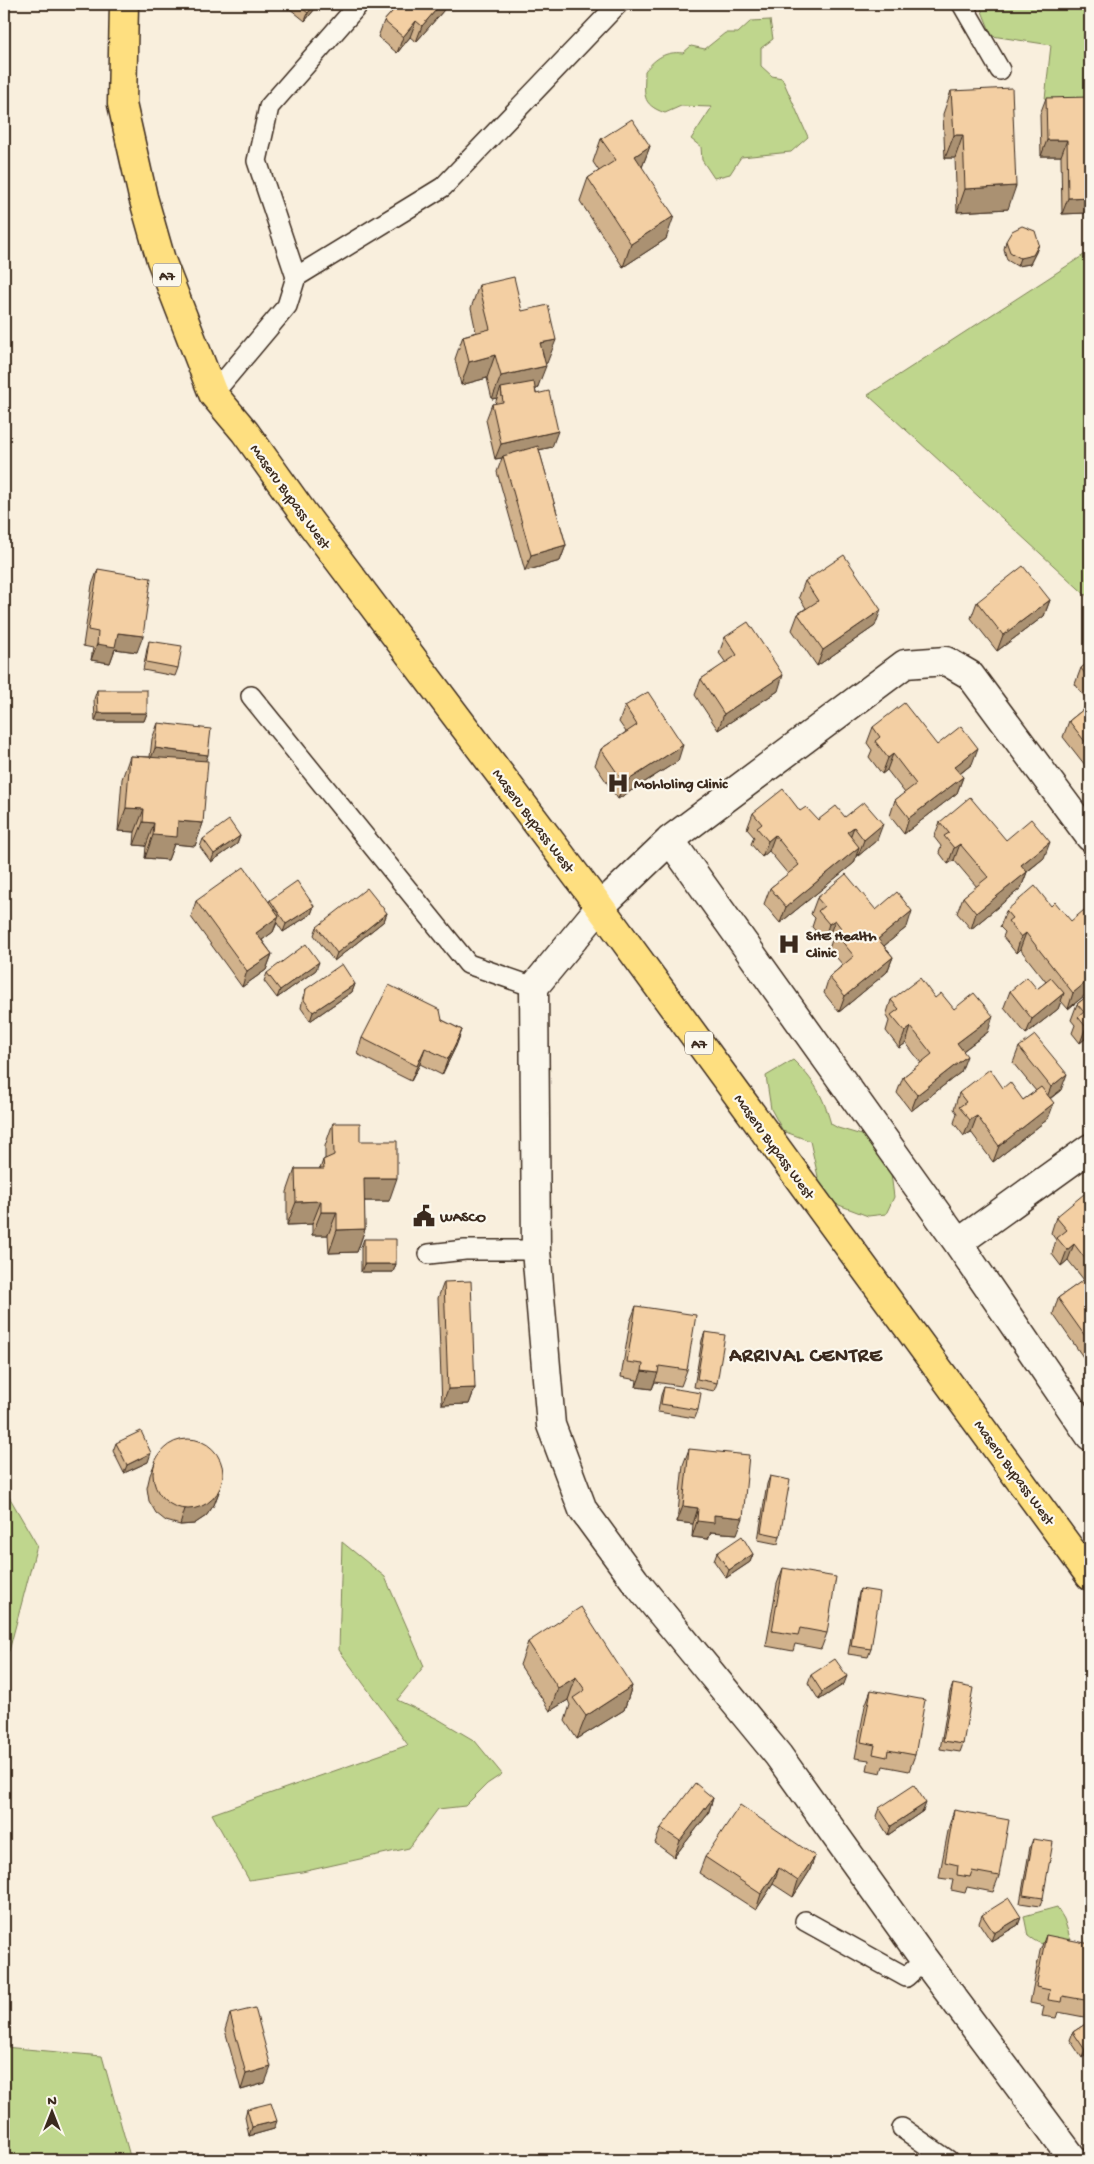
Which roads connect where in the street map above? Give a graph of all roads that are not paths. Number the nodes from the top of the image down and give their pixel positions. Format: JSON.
{"nodes":[{"id":1,"x":124,"y":4,"type":"edge"},
{"id":2,"x":359,"y":4,"type":"edge"},
{"id":3,"x":618,"y":4,"type":"edge"},
{"id":4,"x":962,"y":4,"type":"edge"},
{"id":5,"x":1000,"y":70,"type":"dead end"},
{"id":6,"x":296,"y":277,"type":"junction"},
{"id":7,"x":213,"y":394,"type":"junction"},
{"id":8,"x":251,"y":696,"type":"dead end"},
{"id":9,"x":1090,"y":837,"type":"edge"},
{"id":10,"x":670,"y":840,"type":"junction"},
{"id":11,"x":600,"y":907,"type":"junction"},
{"id":12,"x":534,"y":987,"type":"junction"},
{"id":13,"x":1090,"y":1148,"type":"edge"},
{"id":14,"x":958,"y":1243,"type":"junction"},
{"id":15,"x":536,"y":1250,"type":"junction"},
{"id":16,"x":429,"y":1254,"type":"dead end"},
{"id":17,"x":1090,"y":1436,"type":"edge"},
{"id":18,"x":1090,"y":1576,"type":"edge"},
{"id":19,"x":805,"y":1921,"type":"dead end"},
{"id":20,"x":925,"y":1960,"type":"junction"},
{"id":21,"x":902,"y":2128,"type":"dead end"},
{"id":22,"x":948,"y":2160,"type":"edge"},
{"id":23,"x":1074,"y":2160,"type":"edge"}],
"edges":[{"from":1,"to":7,"type":"main road","name":"Maseru Bypass West","number":"A7"},
{"from":2,"to":6,"type":"lane"},
{"from":3,"to":6,"type":"lane"},
{"from":4,"to":5,"type":"lane"},
{"from":6,"to":7,"type":"lane"},
{"from":7,"to":11,"type":"main road","name":"Maseru Bypass West","number":"A7"},
{"from":8,"to":12,"type":"lane"},
{"from":9,"to":10,"type":"street"},
{"from":10,"to":11,"type":"street"},
{"from":10,"to":14,"type":"street"},
{"from":11,"to":12,"type":"street"},
{"from":11,"to":18,"type":"main road","name":"Maseru Bypass West","number":"A7"},
{"from":12,"to":15,"type":"street"},
{"from":13,"to":14,"type":"street"},
{"from":14,"to":17,"type":"street"},
{"from":15,"to":16,"type":"lane"},
{"from":15,"to":20,"type":"street"},
{"from":19,"to":20,"type":"lane"},
{"from":20,"to":23,"type":"street"},
{"from":21,"to":22,"type":"lane"}]}
